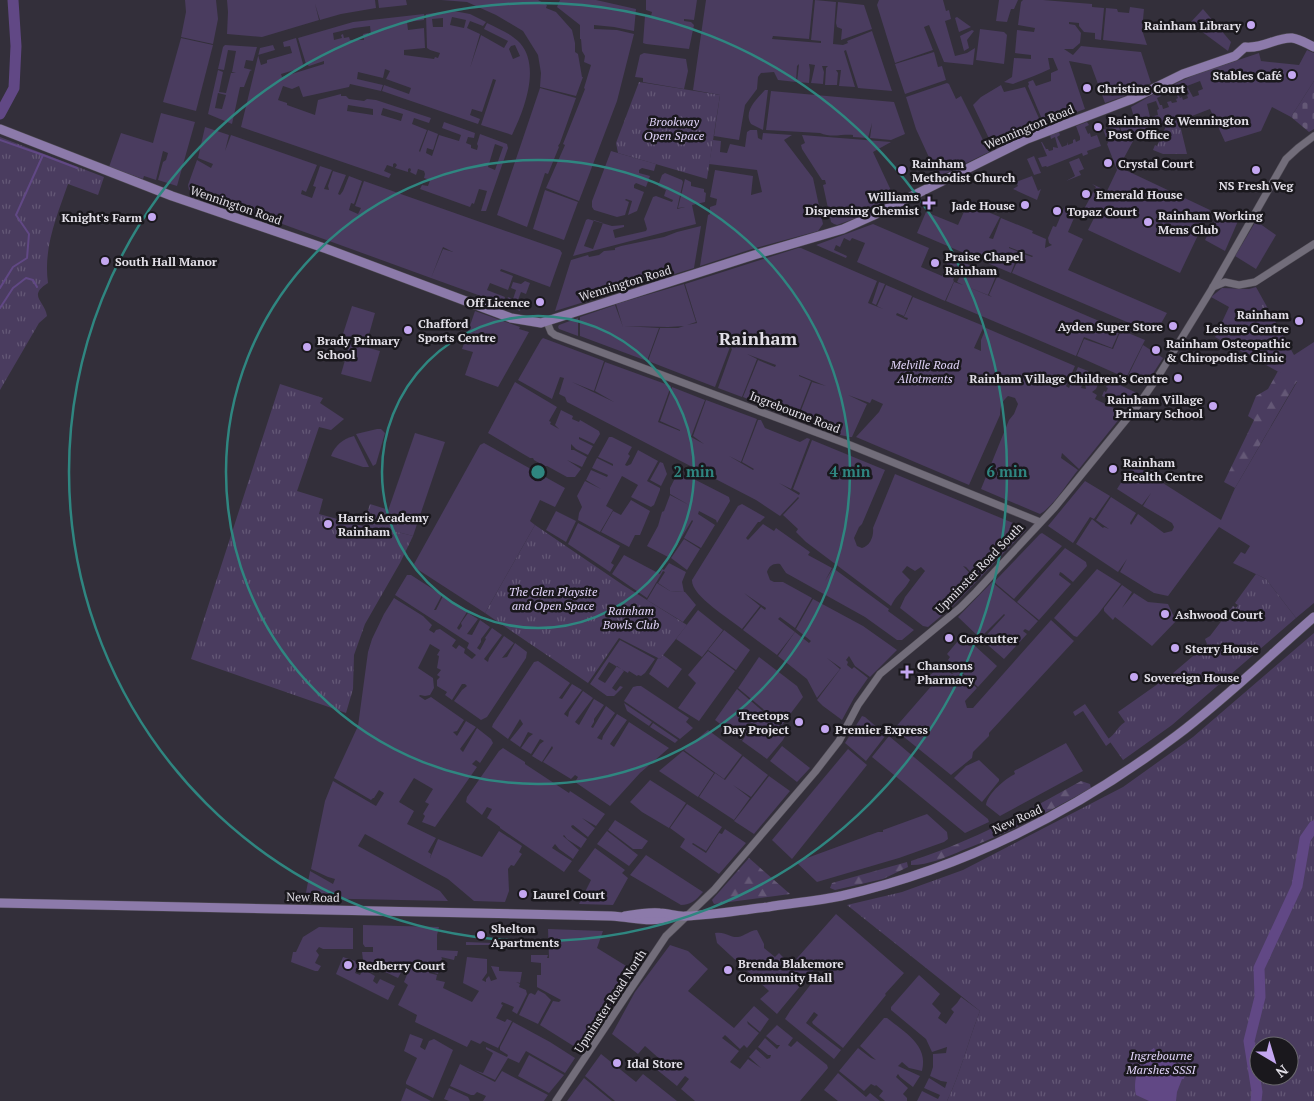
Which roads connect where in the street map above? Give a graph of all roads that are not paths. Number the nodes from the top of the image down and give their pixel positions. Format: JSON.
{"nodes":[{"id":1,"x":1314,"y":47,"type":"edge"},
{"id":2,"x":1,"y":129,"type":"edge"},
{"id":3,"x":1314,"y":136,"type":"edge"},
{"id":4,"x":1314,"y":245,"type":"edge"},
{"id":5,"x":1221,"y":272,"type":"junction"},
{"id":6,"x":1225,"y":282,"type":"junction"},
{"id":7,"x":1213,"y":287,"type":"junction"},
{"id":8,"x":547,"y":322,"type":"junction"},
{"id":9,"x":1040,"y":522,"type":"junction"},
{"id":10,"x":1314,"y":617,"type":"edge"},
{"id":11,"x":0,"y":903,"type":"edge"},
{"id":12,"x":686,"y":916,"type":"junction"},
{"id":13,"x":556,"y":1101,"type":"edge"}],
"edges":[{"from":1,"to":8,"type":"main road","name":"Wennington Road"},
{"from":2,"to":8,"type":"main road","name":"Wennington Road"},
{"from":3,"to":5,"type":"street"},
{"from":4,"to":6,"type":"street"},
{"from":5,"to":6,"type":"street"},
{"from":5,"to":7,"type":"street","name":"Upminster Road South"},
{"from":6,"to":7,"type":"street"},
{"from":7,"to":9,"type":"street","name":"Upminster Road South"},
{"from":8,"to":9,"type":"street","name":"Ingrebourne Road"},
{"from":9,"to":12,"type":"street","name":"Upminster Road South"},
{"from":10,"to":12,"type":"main road","name":"New Road"},
{"from":11,"to":12,"type":"main road","name":"New Road"},
{"from":12,"to":13,"type":"street","name":"Upminster Road North"}]}
